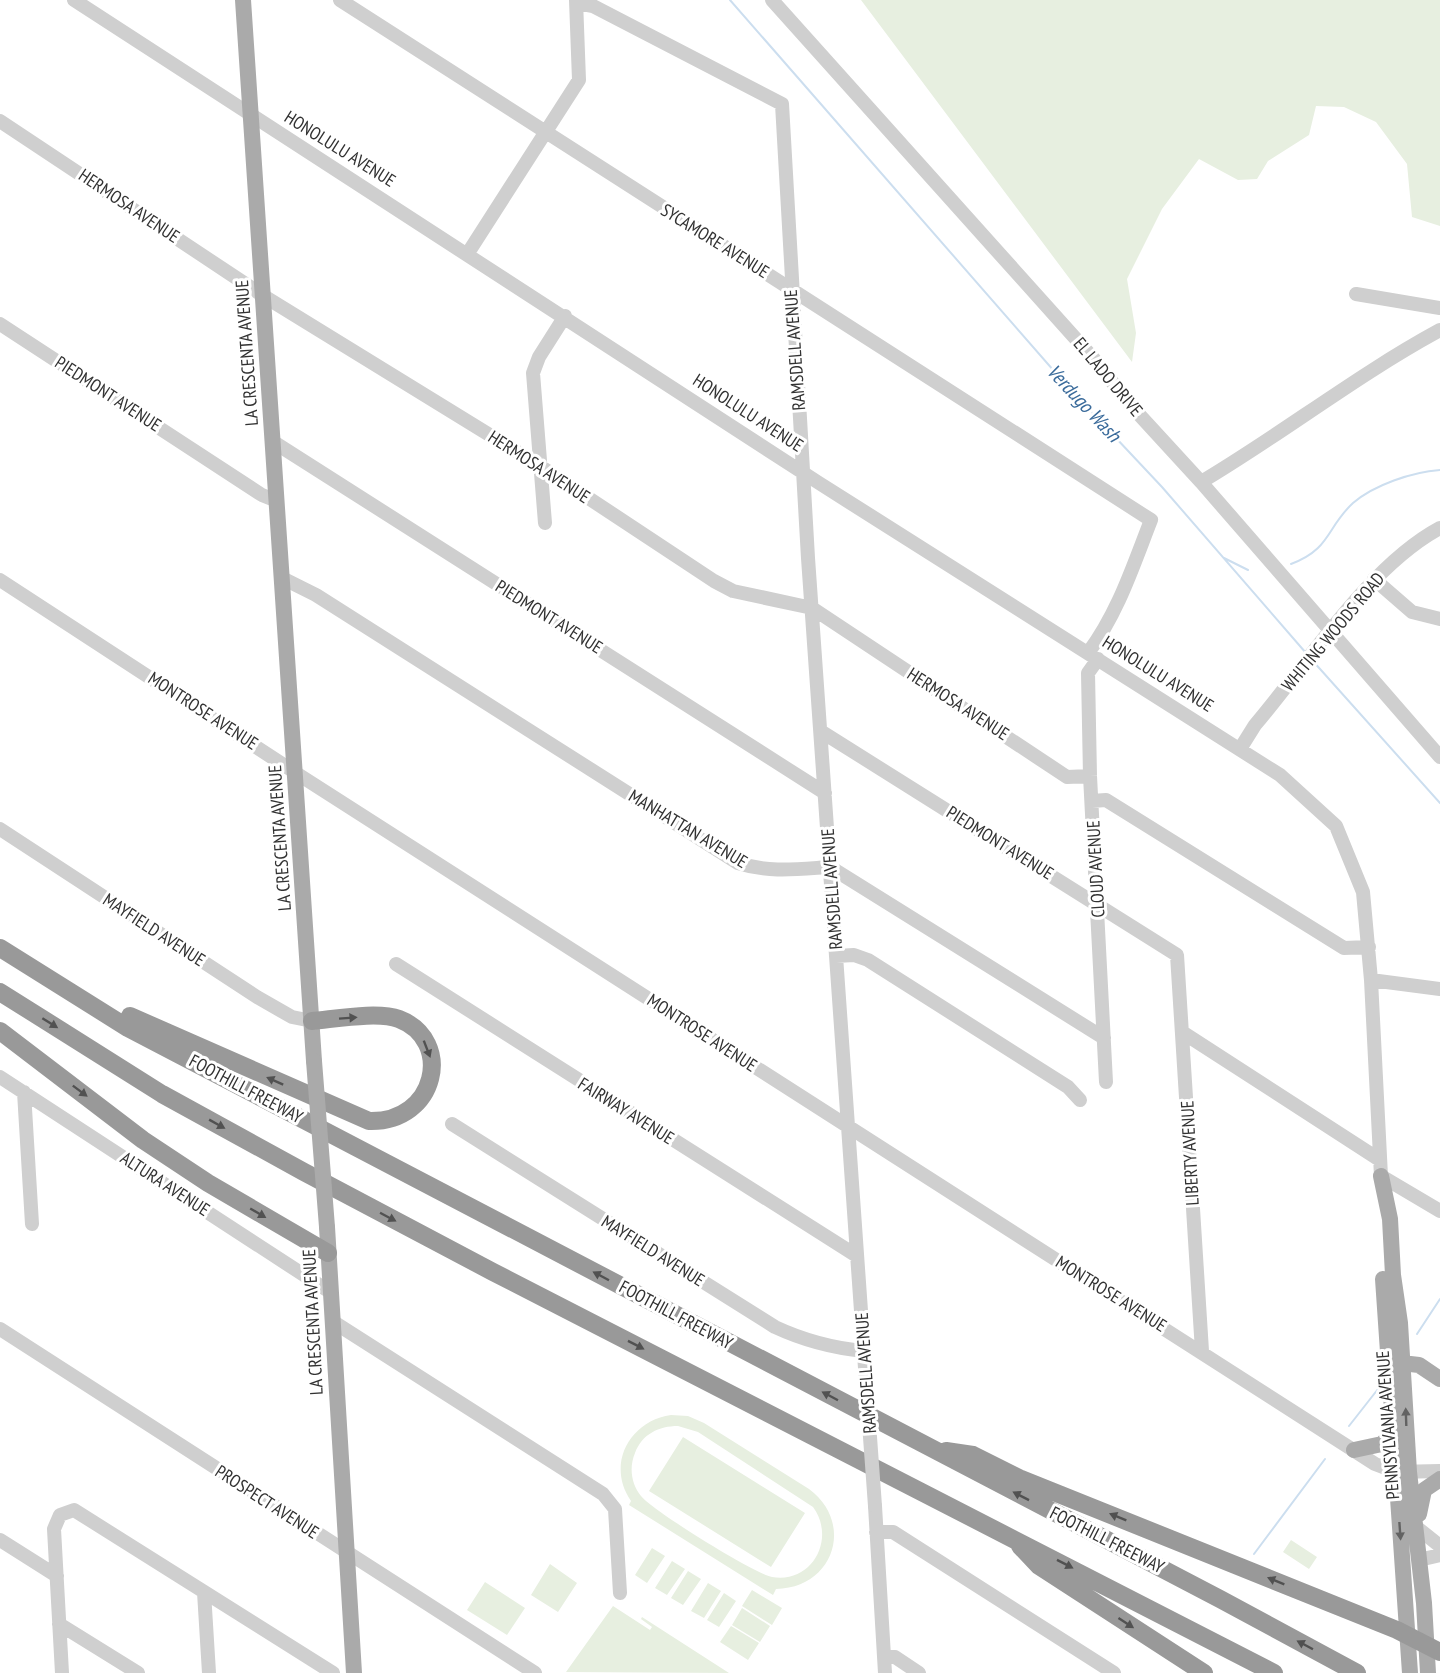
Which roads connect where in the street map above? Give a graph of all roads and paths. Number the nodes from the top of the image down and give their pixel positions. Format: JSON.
{"nodes":[{"id":1,"x":74,"y":0,"type":"edge"},
{"id":2,"x":243,"y":0,"type":"edge"},
{"id":3,"x":340,"y":0,"type":"edge"},
{"id":4,"x":772,"y":0,"type":"edge"},
{"id":5,"x":577,"y":2,"type":"edge"},
{"id":6,"x":252,"y":115,"type":"junction"},
{"id":7,"x":0,"y":121,"type":"edge"},
{"id":8,"x":546,"y":134,"type":"junction"},
{"id":9,"x":468,"y":253,"type":"junction"},
{"id":10,"x":791,"y":289,"type":"junction"},
{"id":11,"x":1356,"y":294,"type":"dead end"},
{"id":12,"x":262,"y":295,"type":"junction"},
{"id":13,"x":1440,"y":308,"type":"edge"},
{"id":14,"x":565,"y":316,"type":"junction"},
{"id":15,"x":0,"y":324,"type":"edge"},
{"id":16,"x":1440,"y":330,"type":"edge"},
{"id":17,"x":272,"y":441,"type":"junction"},
{"id":18,"x":540,"y":466,"type":"junction"},
{"id":19,"x":804,"y":472,"type":"junction"},
{"id":20,"x":1201,"y":482,"type":"junction"},
{"id":21,"x":277,"y":501,"type":"junction"},
{"id":22,"x":1151,"y":520,"type":"joint"},
{"id":23,"x":545,"y":523,"type":"dead end"},
{"id":24,"x":1440,"y":528,"type":"edge"},
{"id":25,"x":282,"y":578,"type":"junction"},
{"id":26,"x":1374,"y":579,"type":"junction"},
{"id":27,"x":0,"y":580,"type":"edge"},
{"id":28,"x":812,"y":608,"type":"junction"},
{"id":29,"x":1440,"y":619,"type":"edge"},
{"id":30,"x":1330,"y":633,"type":"junction"},
{"id":31,"x":1093,"y":656,"type":"junction"},
{"id":32,"x":822,"y":732,"type":"junction"},
{"id":33,"x":1240,"y":749,"type":"junction"},
{"id":34,"x":1440,"y":757,"type":"edge"},
{"id":35,"x":296,"y":773,"type":"junction"},
{"id":36,"x":1090,"y":776,"type":"junction"},
{"id":37,"x":825,"y":793,"type":"junction"},
{"id":38,"x":1092,"y":801,"type":"junction"},
{"id":39,"x":0,"y":829,"type":"edge"},
{"id":40,"x":830,"y":867,"type":"junction"},
{"id":41,"x":1363,"y":892,"type":"joint"},
{"id":42,"x":1098,"y":905,"type":"junction"},
{"id":43,"x":1369,"y":947,"type":"junction"},
{"id":44,"x":0,"y":948,"type":"edge"},
{"id":45,"x":1177,"y":955,"type":"joint"},
{"id":46,"x":836,"y":956,"type":"junction"},
{"id":47,"x":396,"y":964,"type":"dead end"},
{"id":48,"x":49,"y":980,"type":"junction"},
{"id":49,"x":1371,"y":980,"type":"junction"},
{"id":50,"x":1440,"y":989,"type":"edge"},
{"id":51,"x":0,"y":992,"type":"edge"},
{"id":52,"x":312,"y":1021,"type":"junction"},
{"id":53,"x":0,"y":1031,"type":"edge"},
{"id":54,"x":1182,"y":1032,"type":"junction"},
{"id":55,"x":1104,"y":1038,"type":"junction"},
{"id":56,"x":0,"y":1077,"type":"edge"},
{"id":57,"x":1106,"y":1082,"type":"dead end"},
{"id":58,"x":24,"y":1092,"type":"junction"},
{"id":59,"x":1080,"y":1100,"type":"dead end"},
{"id":60,"x":452,"y":1124,"type":"dead end"},
{"id":61,"x":850,"y":1128,"type":"junction"},
{"id":62,"x":1380,"y":1168,"type":"junction"},
{"id":63,"x":1440,"y":1211,"type":"edge"},
{"id":64,"x":32,"y":1224,"type":"dead end"},
{"id":65,"x":328,"y":1253,"type":"junction"},
{"id":66,"x":857,"y":1256,"type":"junction"},
{"id":67,"x":330,"y":1292,"type":"junction"},
{"id":68,"x":332,"y":1321,"type":"junction"},
{"id":69,"x":0,"y":1329,"type":"edge"},
{"id":70,"x":864,"y":1351,"type":"junction"},
{"id":71,"x":1202,"y":1352,"type":"junction"},
{"id":72,"x":1396,"y":1362,"type":"junction"},
{"id":73,"x":1440,"y":1379,"type":"edge"},
{"id":74,"x":1393,"y":1433,"type":"junction"},
{"id":75,"x":932,"y":1450,"type":"junction"},
{"id":76,"x":1354,"y":1450,"type":"junction"},
{"id":77,"x":1440,"y":1471,"type":"edge"},
{"id":78,"x":1402,"y":1472,"type":"junction"},
{"id":79,"x":1440,"y":1479,"type":"edge"},
{"id":80,"x":1415,"y":1526,"type":"junction"},
{"id":81,"x":876,"y":1532,"type":"junction"},
{"id":82,"x":1013,"y":1538,"type":"junction"},
{"id":83,"x":0,"y":1540,"type":"edge"},
{"id":84,"x":1440,"y":1546,"type":"edge"},
{"id":85,"x":346,"y":1553,"type":"junction"},
{"id":86,"x":1440,"y":1555,"type":"edge"},
{"id":87,"x":1410,"y":1559,"type":"junction"},
{"id":88,"x":57,"y":1576,"type":"junction"},
{"id":89,"x":204,"y":1592,"type":"junction"},
{"id":90,"x":620,"y":1593,"type":"dead end"},
{"id":91,"x":59,"y":1624,"type":"junction"},
{"id":92,"x":1408,"y":1635,"type":"junction"},
{"id":93,"x":1433,"y":1649,"type":"edge"},
{"id":94,"x":885,"y":1657,"type":"junction"},
{"id":95,"x":62,"y":1673,"type":"edge"},
{"id":96,"x":138,"y":1673,"type":"edge"},
{"id":97,"x":209,"y":1673,"type":"edge"},
{"id":98,"x":333,"y":1673,"type":"edge"},
{"id":99,"x":354,"y":1673,"type":"edge"},
{"id":100,"x":536,"y":1673,"type":"edge"},
{"id":101,"x":885,"y":1673,"type":"edge"},
{"id":102,"x":919,"y":1673,"type":"edge"},
{"id":103,"x":1114,"y":1673,"type":"edge"},
{"id":104,"x":1204,"y":1673,"type":"edge"},
{"id":105,"x":1274,"y":1673,"type":"edge"},
{"id":106,"x":1357,"y":1673,"type":"edge"},
{"id":107,"x":1410,"y":1673,"type":"edge"},
{"id":108,"x":1428,"y":1673,"type":"edge"}],
"edges":[{"from":1,"to":6,"type":"street","name":"HONOLULU AVENUE"},
{"from":2,"to":6,"type":"main road","name":"LA CRESCENTA AVENUE"},
{"from":3,"to":8,"type":"street","name":"SYCAMORE AVENUE"},
{"from":4,"to":20,"type":"street","name":"EL LADO DRIVE"},
{"from":5,"to":8,"type":"street"},
{"from":5,"to":10,"type":"street","name":"RAMSDELL AVENUE"},
{"from":6,"to":9,"type":"street","name":"HONOLULU AVENUE"},
{"from":6,"to":12,"type":"main road","name":"LA CRESCENTA AVENUE"},
{"from":7,"to":12,"type":"street","name":"HERMOSA AVENUE"},
{"from":8,"to":9,"type":"street"},
{"from":8,"to":10,"type":"street","name":"SYCAMORE AVENUE"},
{"from":9,"to":14,"type":"street","name":"HONOLULU AVENUE"},
{"from":10,"to":19,"type":"street","name":"RAMSDELL AVENUE"},
{"from":10,"to":22,"type":"street","name":"SYCAMORE AVENUE"},
{"from":11,"to":13,"type":"street"},
{"from":12,"to":17,"type":"main road","name":"LA CRESCENTA AVENUE"},
{"from":12,"to":18,"type":"street","name":"HERMOSA AVENUE"},
{"from":14,"to":18,"type":"street"},
{"from":14,"to":19,"type":"street","name":"HONOLULU AVENUE"},
{"from":15,"to":21,"type":"street","name":"PIEDMONT AVENUE"},
{"from":16,"to":20,"type":"street"},
{"from":17,"to":21,"type":"main road","name":"LA CRESCENTA AVENUE"},
{"from":17,"to":37,"type":"street","name":"PIEDMONT AVENUE"},
{"from":18,"to":23,"type":"street"},
{"from":18,"to":28,"type":"street","name":"HERMOSA AVENUE"},
{"from":19,"to":28,"type":"street","name":"RAMSDELL AVENUE"},
{"from":19,"to":31,"type":"street","name":"HONOLULU AVENUE"},
{"from":20,"to":30,"type":"street","name":"EL LADO DRIVE"},
{"from":21,"to":25,"type":"main road","name":"LA CRESCENTA AVENUE"},
{"from":22,"to":31,"type":"street","name":"CLOUD AVENUE"},
{"from":24,"to":26,"type":"street","name":"WHITING WOODS ROAD"},
{"from":25,"to":35,"type":"main road","name":"LA CRESCENTA AVENUE"},
{"from":25,"to":40,"type":"street","name":"MANHATTAN AVENUE"},
{"from":26,"to":29,"type":"street"},
{"from":26,"to":30,"type":"street","name":"WHITING WOODS ROAD"},
{"from":27,"to":35,"type":"street","name":"MONTROSE AVENUE"},
{"from":28,"to":32,"type":"street","name":"RAMSDELL AVENUE"},
{"from":28,"to":36,"type":"street","name":"HERMOSA AVENUE"},
{"from":30,"to":33,"type":"street","name":"WHITING WOODS ROAD"},
{"from":30,"to":34,"type":"street","name":"EL LADO DRIVE"},
{"from":31,"to":33,"type":"street","name":"HONOLULU AVENUE"},
{"from":31,"to":36,"type":"street","name":"CLOUD AVENUE"},
{"from":32,"to":37,"type":"street","name":"RAMSDELL AVENUE"},
{"from":32,"to":42,"type":"street","name":"PIEDMONT AVENUE"},
{"from":33,"to":41,"type":"street","name":"HONOLULU AVENUE"},
{"from":35,"to":52,"type":"main road","name":"LA CRESCENTA AVENUE"},
{"from":35,"to":61,"type":"street","name":"MONTROSE AVENUE"},
{"from":36,"to":38,"type":"street","name":"CLOUD AVENUE"},
{"from":37,"to":40,"type":"street","name":"RAMSDELL AVENUE"},
{"from":38,"to":42,"type":"street","name":"CLOUD AVENUE"},
{"from":38,"to":43,"type":"street"},
{"from":39,"to":52,"type":"street","name":"MAYFIELD AVENUE"},
{"from":40,"to":46,"type":"street","name":"RAMSDELL AVENUE"},
{"from":40,"to":55,"type":"street"},
{"from":41,"to":43,"type":"street","name":"PENNSYLVANIA AVENUE"},
{"from":42,"to":45,"type":"street","name":"PIEDMONT AVENUE"},
{"from":42,"to":55,"type":"street","name":"CLOUD AVENUE"},
{"from":43,"to":49,"type":"street","name":"PENNSYLVANIA AVENUE"},
{"from":44,"to":48,"type":"highway","name":"FOOTHILL FREEWAY"},
{"from":45,"to":54,"type":"street","name":"LIBERTY AVENUE"},
{"from":46,"to":59,"type":"street"},
{"from":46,"to":61,"type":"street","name":"RAMSDELL AVENUE"},
{"from":47,"to":66,"type":"street","name":"FAIRWAY AVENUE"},
{"from":52,"to":48,"type":"highway","one_way":true},
{"from":75,"to":48,"type":"highway","name":"FOOTHILL FREEWAY","one_way":true},
{"from":49,"to":50,"type":"street"},
{"from":49,"to":62,"type":"street","name":"PENNSYLVANIA AVENUE"},
{"from":51,"to":82,"type":"highway","one_way":true},
{"from":52,"to":65,"type":"main road","name":"LA CRESCENTA AVENUE","bridge":true},
{"from":53,"to":65,"type":"highway","one_way":true},
{"from":54,"to":62,"type":"street"},
{"from":54,"to":71,"type":"street","name":"LIBERTY AVENUE"},
{"from":55,"to":57,"type":"street","name":"CLOUD AVENUE"},
{"from":56,"to":58,"type":"street","name":"ALTURA AVENUE"},
{"from":58,"to":64,"type":"street"},
{"from":58,"to":67,"type":"street","name":"ALTURA AVENUE"},
{"from":60,"to":70,"type":"street","name":"MAYFIELD AVENUE"},
{"from":61,"to":66,"type":"street","name":"RAMSDELL AVENUE"},
{"from":61,"to":71,"type":"street","name":"MONTROSE AVENUE"},
{"from":62,"to":63,"type":"street"},
{"from":62,"to":72,"type":"main road","name":"PENNSYLVANIA AVENUE"},
{"from":65,"to":67,"type":"main road","name":"LA CRESCENTA AVENUE"},
{"from":66,"to":70,"type":"street","name":"RAMSDELL AVENUE"},
{"from":67,"to":68,"type":"main road","name":"LA CRESCENTA AVENUE"},
{"from":68,"to":85,"type":"main road","name":"LA CRESCENTA AVENUE"},
{"from":68,"to":90,"type":"street"},
{"from":69,"to":85,"type":"street","name":"PROSPECT AVENUE"},
{"from":70,"to":81,"type":"street","name":"RAMSDELL AVENUE","bridge":true},
{"from":71,"to":76,"type":"street","name":"MONTROSE AVENUE"},
{"from":72,"to":73,"type":"main road"},
{"from":72,"to":74,"type":"main road","name":"PENNSYLVANIA AVENUE"},
{"from":78,"to":72,"type":"main road","name":"PENNSYLVANIA AVENUE","one_way":true},
{"from":74,"to":76,"type":"main road"},
{"from":74,"to":78,"type":"main road","name":"PENNSYLVANIA AVENUE"},
{"from":92,"to":75,"type":"highway","one_way":true},
{"from":106,"to":75,"type":"highway","name":"FOOTHILL FREEWAY","one_way":true},
{"from":76,"to":78,"type":"street","name":"MONTROSE AVENUE"},
{"from":77,"to":78,"type":"street"},
{"from":78,"to":80,"type":"main road","name":"PENNSYLVANIA AVENUE"},
{"from":78,"to":87,"type":"main road","name":"PENNSYLVANIA AVENUE","one_way":true},
{"from":79,"to":80,"type":"main road"},
{"from":80,"to":84,"type":"street"},
{"from":80,"to":87,"type":"main road","name":"PENNSYLVANIA AVENUE"},
{"from":81,"to":94,"type":"street","name":"RAMSDELL AVENUE"},
{"from":81,"to":103,"type":"street"},
{"from":82,"to":104,"type":"highway","one_way":true},
{"from":82,"to":105,"type":"highway","one_way":true},
{"from":83,"to":88,"type":"street"},
{"from":85,"to":99,"type":"main road","name":"LA CRESCENTA AVENUE"},
{"from":85,"to":100,"type":"street","name":"PROSPECT AVENUE"},
{"from":86,"to":87,"type":"street"},
{"from":87,"to":92,"type":"main road","name":"PENNSYLVANIA AVENUE"},
{"from":87,"to":93,"type":"main road"},
{"from":88,"to":89,"type":"street"},
{"from":88,"to":91,"type":"street"},
{"from":89,"to":97,"type":"street"},
{"from":89,"to":98,"type":"street"},
{"from":91,"to":95,"type":"street"},
{"from":91,"to":96,"type":"street"},
{"from":92,"to":93,"type":"highway"},
{"from":92,"to":107,"type":"main road","name":"PENNSYLVANIA AVENUE"},
{"from":93,"to":108,"type":"main road"},
{"from":94,"to":101,"type":"street","name":"RAMSDELL AVENUE"},
{"from":94,"to":102,"type":"street"}]}
